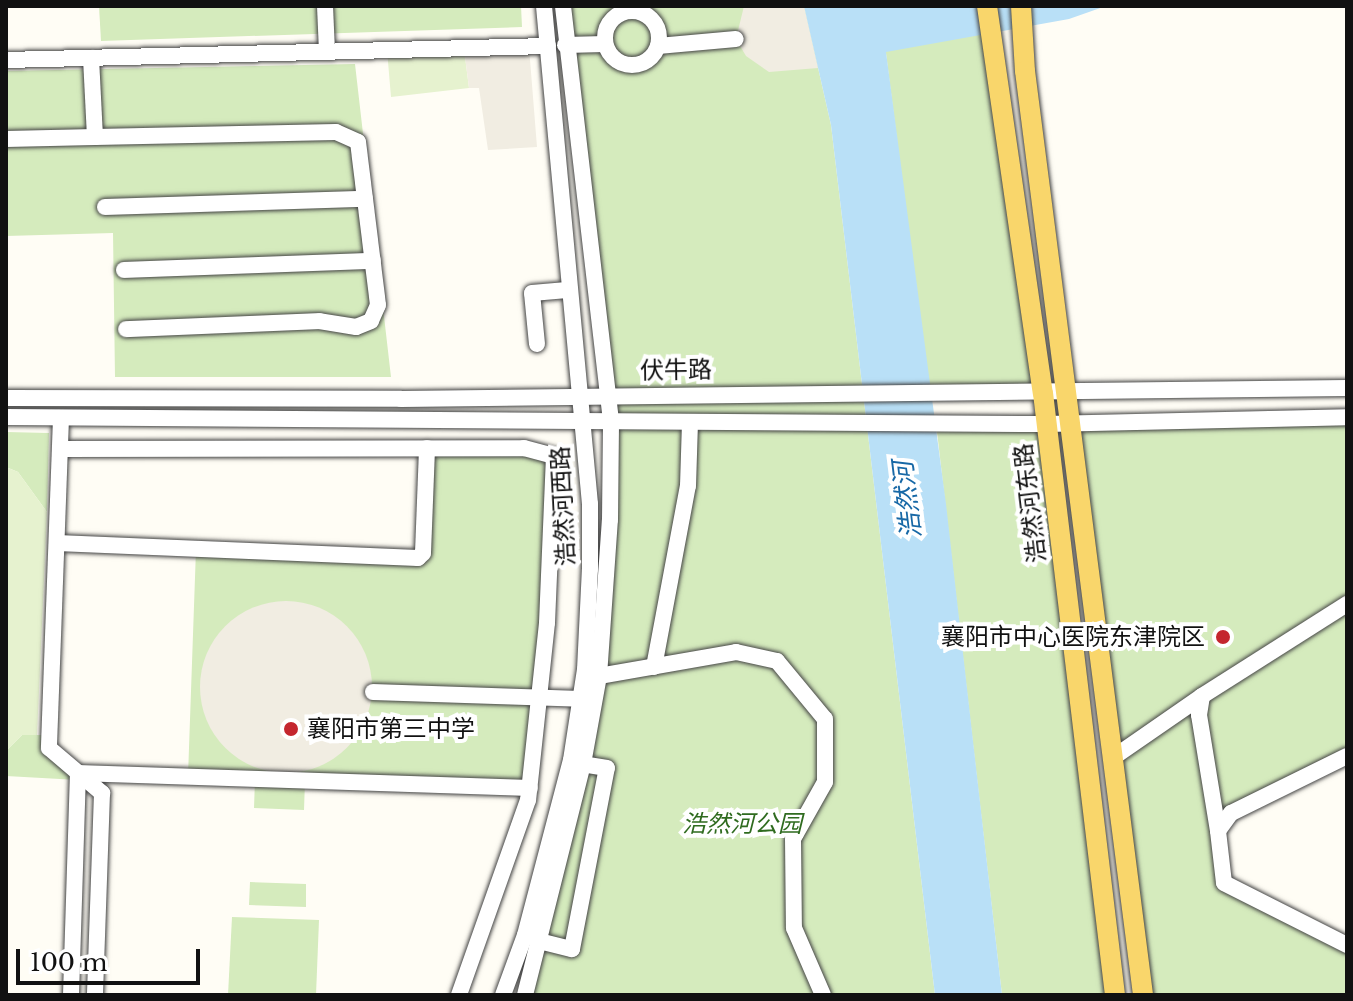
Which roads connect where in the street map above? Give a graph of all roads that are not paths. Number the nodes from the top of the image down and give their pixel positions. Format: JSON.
{"nodes":[{"id":1,"x":325,"y":6,"type":"edge"},
{"id":2,"x":544,"y":6,"type":"edge"},
{"id":3,"x":563,"y":6,"type":"edge"},
{"id":4,"x":987,"y":6,"type":"edge"},
{"id":5,"x":1021,"y":6,"type":"edge"},
{"id":6,"x":736,"y":39,"type":"dead end"},
{"id":7,"x":605,"y":44,"type":"junction"},
{"id":8,"x":556,"y":46,"type":"junction"},
{"id":9,"x":658,"y":46,"type":"junction"},
{"id":10,"x":327,"y":52,"type":"junction"},
{"id":11,"x":91,"y":58,"type":"junction"},
{"id":12,"x":6,"y":60,"type":"edge"},
{"id":13,"x":95,"y":137,"type":"junction"},
{"id":14,"x":6,"y":139,"type":"edge"},
{"id":15,"x":365,"y":199,"type":"junction"},
{"id":16,"x":105,"y":207,"type":"dead end"},
{"id":17,"x":373,"y":261,"type":"junction"},
{"id":18,"x":124,"y":270,"type":"dead end"},
{"id":19,"x":570,"y":290,"type":"junction"},
{"id":20,"x":126,"y":329,"type":"dead end"},
{"id":21,"x":537,"y":344,"type":"dead end"},
{"id":22,"x":1347,"y":388,"type":"edge"},
{"id":23,"x":1069,"y":391,"type":"junction"},
{"id":24,"x":1043,"y":393,"type":"junction"},
{"id":25,"x":579,"y":395,"type":"junction"},
{"id":26,"x":605,"y":395,"type":"junction"},
{"id":27,"x":6,"y":398,"type":"edge"},
{"id":28,"x":6,"y":417,"type":"edge"},
{"id":29,"x":1347,"y":417,"type":"edge"},
{"id":30,"x":61,"y":418,"type":"junction"},
{"id":31,"x":582,"y":421,"type":"junction"},
{"id":32,"x":611,"y":421,"type":"junction"},
{"id":33,"x":690,"y":422,"type":"junction"},
{"id":34,"x":1073,"y":422,"type":"junction"},
{"id":35,"x":1047,"y":424,"type":"junction"},
{"id":36,"x":427,"y":448,"type":"junction"},
{"id":37,"x":60,"y":449,"type":"junction"},
{"id":38,"x":57,"y":543,"type":"junction"},
{"id":39,"x":1347,"y":604,"type":"edge"},
{"id":40,"x":654,"y":667,"type":"junction"},
{"id":41,"x":599,"y":676,"type":"junction"},
{"id":42,"x":373,"y":692,"type":"dead end"},
{"id":43,"x":1202,"y":696,"type":"junction"},
{"id":44,"x":540,"y":697,"type":"junction"},
{"id":45,"x":580,"y":699,"type":"junction"},
{"id":46,"x":1347,"y":756,"type":"edge"},
{"id":47,"x":1114,"y":757,"type":"junction"},
{"id":48,"x":583,"y":764,"type":"junction"},
{"id":49,"x":78,"y":773,"type":"junction"},
{"id":50,"x":530,"y":788,"type":"junction"},
{"id":51,"x":1218,"y":831,"type":"junction"},
{"id":52,"x":539,"y":941,"type":"junction"},
{"id":53,"x":1347,"y":945,"type":"edge"},
{"id":54,"x":516,"y":959,"type":"junction"},
{"id":55,"x":71,"y":995,"type":"edge"},
{"id":56,"x":95,"y":995,"type":"edge"},
{"id":57,"x":459,"y":995,"type":"edge"},
{"id":58,"x":492,"y":995,"type":"edge"},
{"id":59,"x":503,"y":995,"type":"edge"},
{"id":60,"x":525,"y":995,"type":"edge"},
{"id":61,"x":823,"y":995,"type":"edge"},
{"id":62,"x":1115,"y":995,"type":"edge"},
{"id":63,"x":1143,"y":995,"type":"edge"}],
"edges":[{"from":1,"to":10,"type":"street"},
{"from":2,"to":8,"type":"street","name":"浩然河西路"},
{"from":3,"to":8,"type":"street","name":"浩然河西路"},
{"from":4,"to":24,"type":"main road","name":"浩然河东路"},
{"from":5,"to":23,"type":"main road"},
{"from":6,"to":9,"type":"street"},
{"from":7,"to":8,"type":"street"},
{"from":7,"to":9,"type":"street"},
{"from":7,"to":9,"type":"street"},
{"from":8,"to":10,"type":"street"},
{"from":8,"to":19,"type":"street","name":"浩然河西路"},
{"from":8,"to":26,"type":"street","name":"浩然河西路"},
{"from":10,"to":11,"type":"street"},
{"from":11,"to":12,"type":"street"},
{"from":11,"to":13,"type":"street"},
{"from":13,"to":14,"type":"street"},
{"from":13,"to":15,"type":"street"},
{"from":15,"to":16,"type":"street"},
{"from":15,"to":17,"type":"street"},
{"from":17,"to":18,"type":"street"},
{"from":17,"to":20,"type":"street"},
{"from":19,"to":21,"type":"street"},
{"from":19,"to":25,"type":"street","name":"浩然河西路"},
{"from":22,"to":23,"type":"street","name":"伏牛路"},
{"from":23,"to":24,"type":"street","name":"伏牛路"},
{"from":23,"to":34,"type":"main road"},
{"from":24,"to":26,"type":"street","name":"伏牛路"},
{"from":24,"to":35,"type":"main road","name":"浩然河东路"},
{"from":25,"to":26,"type":"street","name":"伏牛路"},
{"from":25,"to":27,"type":"street","name":"伏牛路"},
{"from":25,"to":31,"type":"street","name":"浩然河西路"},
{"from":26,"to":32,"type":"street","name":"浩然河西路"},
{"from":28,"to":30,"type":"street"},
{"from":29,"to":34,"type":"street"},
{"from":30,"to":31,"type":"street"},
{"from":30,"to":37,"type":"street"},
{"from":31,"to":32,"type":"street"},
{"from":31,"to":45,"type":"street","name":"浩然河西路"},
{"from":32,"to":33,"type":"street"},
{"from":32,"to":41,"type":"street","name":"浩然河西路"},
{"from":33,"to":35,"type":"street"},
{"from":33,"to":40,"type":"street"},
{"from":34,"to":35,"type":"street"},
{"from":34,"to":47,"type":"main road"},
{"from":35,"to":62,"type":"main road","name":"浩然河东路"},
{"from":36,"to":37,"type":"street"},
{"from":36,"to":38,"type":"street"},
{"from":36,"to":44,"type":"street"},
{"from":37,"to":38,"type":"street"},
{"from":38,"to":49,"type":"street"},
{"from":39,"to":43,"type":"street"},
{"from":40,"to":41,"type":"street"},
{"from":40,"to":61,"type":"street"},
{"from":41,"to":48,"type":"street","name":"浩然河西路"},
{"from":42,"to":44,"type":"street"},
{"from":43,"to":47,"type":"street"},
{"from":43,"to":51,"type":"street"},
{"from":44,"to":45,"type":"street"},
{"from":44,"to":50,"type":"street"},
{"from":45,"to":54,"type":"street","name":"浩然河西路"},
{"from":46,"to":51,"type":"street"},
{"from":47,"to":63,"type":"main road"},
{"from":48,"to":52,"type":"street","name":"浩然河西路"},
{"from":48,"to":52,"type":"street"},
{"from":49,"to":50,"type":"street"},
{"from":49,"to":55,"type":"street"},
{"from":49,"to":56,"type":"street"},
{"from":50,"to":57,"type":"street"},
{"from":51,"to":53,"type":"street"},
{"from":52,"to":60,"type":"street","name":"浩然河西路"},
{"from":54,"to":58,"type":"street"},
{"from":54,"to":59,"type":"street","name":"浩然河西路"}]}
